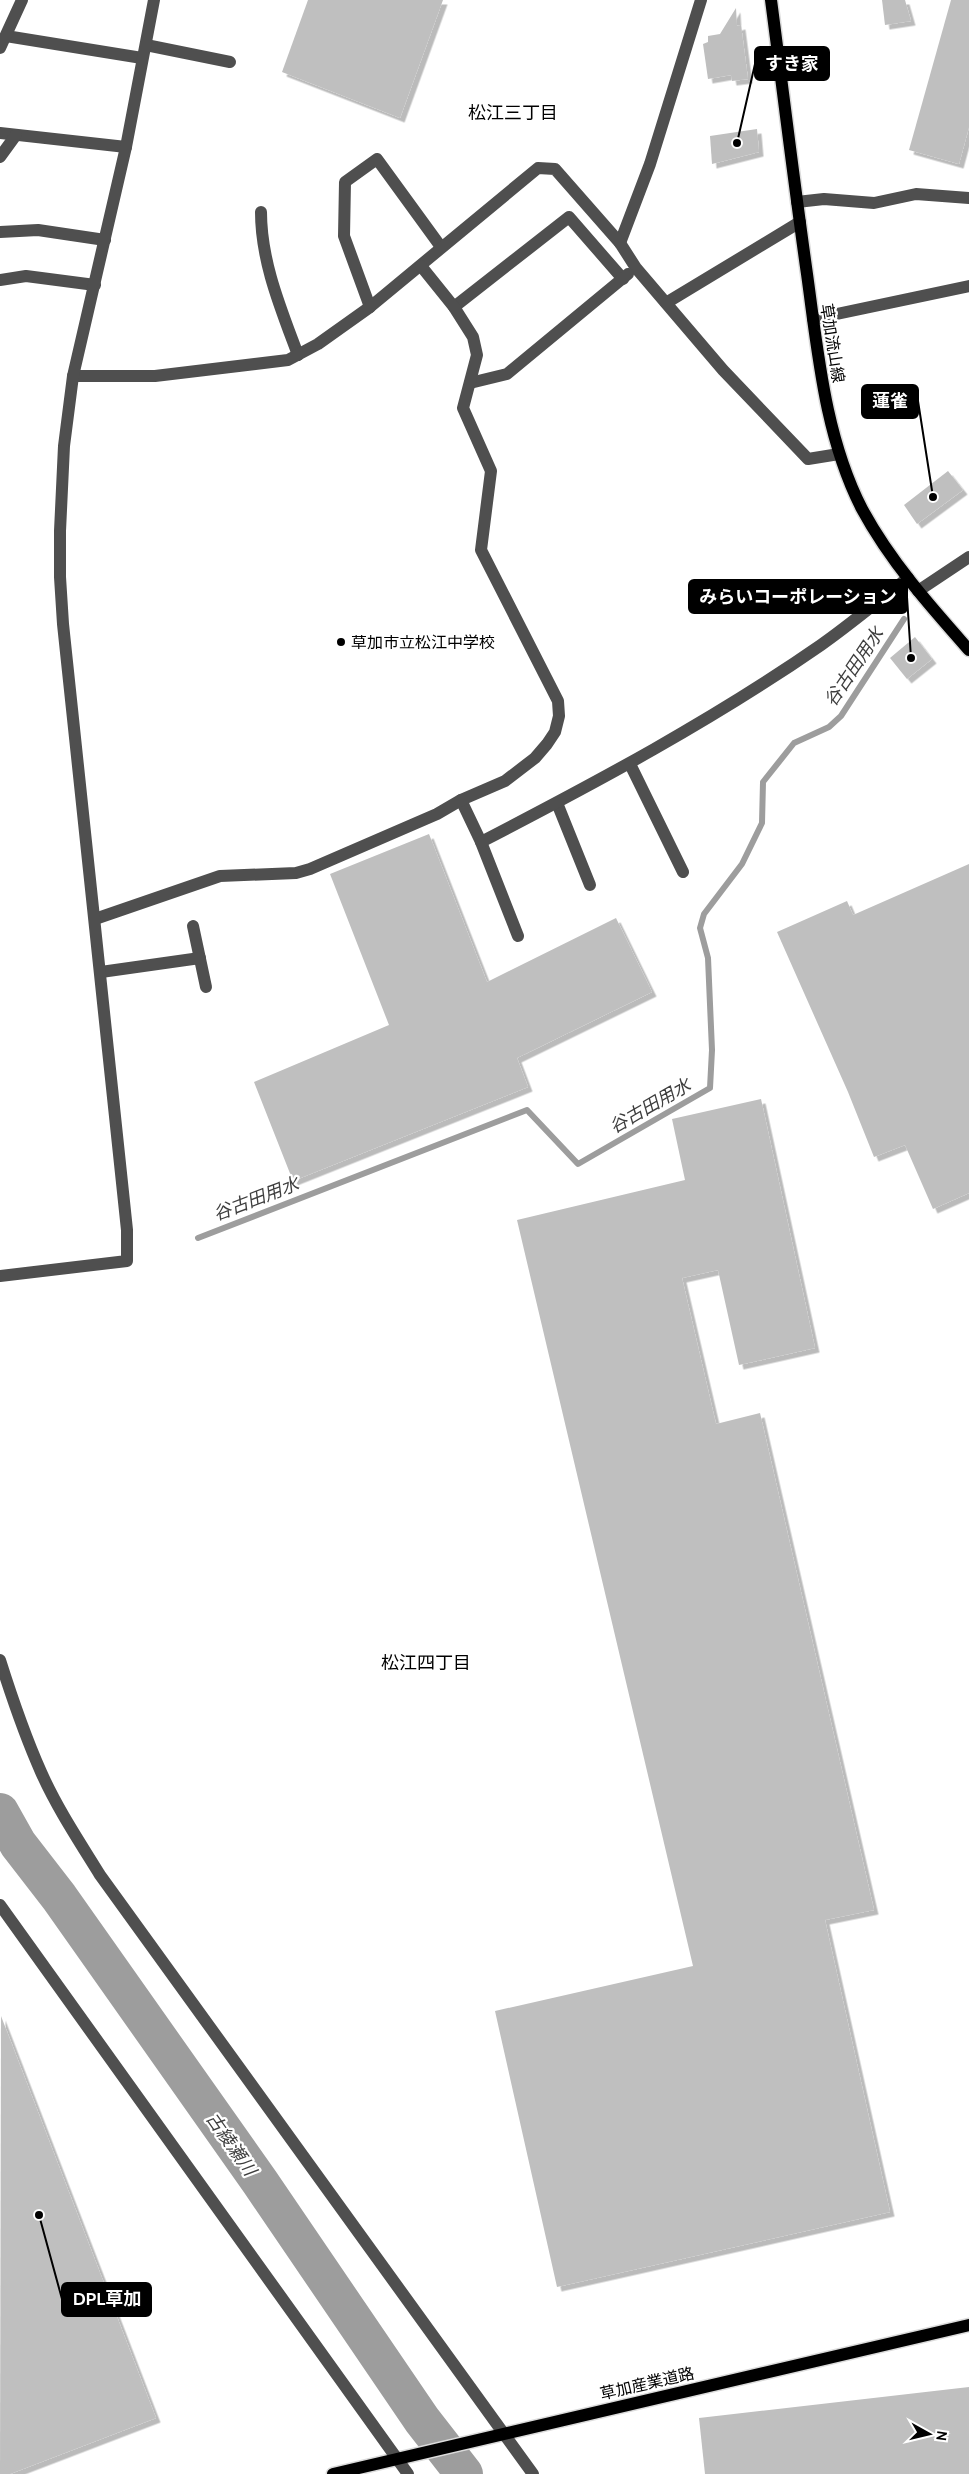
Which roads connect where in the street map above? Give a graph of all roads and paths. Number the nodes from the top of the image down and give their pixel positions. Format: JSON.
{"nodes":[{"id":1,"x":22,"y":0,"type":"edge"},
{"id":2,"x":154,"y":0,"type":"edge"},
{"id":3,"x":701,"y":0,"type":"edge"},
{"id":4,"x":771,"y":0,"type":"edge"},
{"id":5,"x":6,"y":36,"type":"junction"},
{"id":6,"x":0,"y":48,"type":"edge"},
{"id":7,"x":144,"y":52,"type":"junction"},
{"id":8,"x":230,"y":62,"type":"dead end"},
{"id":9,"x":0,"y":133,"type":"edge"},
{"id":10,"x":16,"y":135,"type":"junction"},
{"id":11,"x":126,"y":148,"type":"junction"},
{"id":12,"x":0,"y":157,"type":"edge"},
{"id":13,"x":969,"y":198,"type":"edge"},
{"id":14,"x":797,"y":202,"type":"junction"},
{"id":15,"x":261,"y":212,"type":"dead end"},
{"id":16,"x":800,"y":222,"type":"junction"},
{"id":17,"x":0,"y":232,"type":"edge"},
{"id":18,"x":105,"y":240,"type":"junction"},
{"id":19,"x":620,"y":243,"type":"junction"},
{"id":20,"x":441,"y":247,"type":"junction"},
{"id":21,"x":421,"y":266,"type":"junction"},
{"id":22,"x":636,"y":268,"type":"junction"},
{"id":23,"x":623,"y":278,"type":"junction"},
{"id":24,"x":0,"y":280,"type":"edge"},
{"id":25,"x":95,"y":285,"type":"junction"},
{"id":26,"x":969,"y":286,"type":"edge"},
{"id":27,"x":666,"y":303,"type":"junction"},
{"id":28,"x":370,"y":307,"type":"junction"},
{"id":29,"x":454,"y":307,"type":"junction"},
{"id":30,"x":813,"y":319,"type":"junction"},
{"id":31,"x":298,"y":355,"type":"junction"},
{"id":32,"x":73,"y":376,"type":"junction"},
{"id":33,"x":470,"y":383,"type":"junction"},
{"id":34,"x":839,"y":454,"type":"junction"},
{"id":35,"x":969,"y":556,"type":"edge"},
{"id":36,"x":908,"y":578,"type":"junction"},
{"id":37,"x":918,"y":591,"type":"junction"},
{"id":38,"x":969,"y":650,"type":"edge"},
{"id":39,"x":630,"y":764,"type":"junction"},
{"id":40,"x":461,"y":800,"type":"junction"},
{"id":41,"x":556,"y":803,"type":"junction"},
{"id":42,"x":481,"y":842,"type":"junction"},
{"id":43,"x":683,"y":872,"type":"dead end"},
{"id":44,"x":590,"y":885,"type":"dead end"},
{"id":45,"x":95,"y":918,"type":"junction"},
{"id":46,"x":193,"y":926,"type":"dead end"},
{"id":47,"x":518,"y":936,"type":"dead end"},
{"id":48,"x":200,"y":958,"type":"junction"},
{"id":49,"x":101,"y":972,"type":"junction"},
{"id":50,"x":206,"y":987,"type":"dead end"},
{"id":51,"x":0,"y":1276,"type":"edge"},
{"id":52,"x":0,"y":1660,"type":"edge"},
{"id":53,"x":0,"y":1905,"type":"edge"},
{"id":54,"x":969,"y":2325,"type":"edge"},
{"id":55,"x":501,"y":2435,"type":"junction"},
{"id":56,"x":397,"y":2459,"type":"junction"},
{"id":57,"x":333,"y":2474,"type":"edge"},
{"id":58,"x":408,"y":2474,"type":"edge"},
{"id":59,"x":533,"y":2474,"type":"edge"}],
"edges":[{"from":1,"to":5,"type":"street"},
{"from":2,"to":7,"type":"street"},
{"from":3,"to":19,"type":"street"},
{"from":4,"to":14,"type":"main road","name":"草加流山線"},
{"from":5,"to":6,"type":"street"},
{"from":5,"to":7,"type":"street"},
{"from":7,"to":8,"type":"street"},
{"from":7,"to":11,"type":"street"},
{"from":9,"to":10,"type":"street"},
{"from":10,"to":11,"type":"street"},
{"from":10,"to":12,"type":"street"},
{"from":11,"to":18,"type":"street"},
{"from":13,"to":14,"type":"street"},
{"from":14,"to":16,"type":"main road","name":"草加流山線"},
{"from":15,"to":31,"type":"street"},
{"from":16,"to":27,"type":"street"},
{"from":16,"to":30,"type":"main road","name":"草加流山線"},
{"from":17,"to":18,"type":"street"},
{"from":18,"to":25,"type":"street"},
{"from":19,"to":20,"type":"street"},
{"from":19,"to":22,"type":"street"},
{"from":20,"to":21,"type":"street"},
{"from":20,"to":28,"type":"street"},
{"from":21,"to":28,"type":"street"},
{"from":21,"to":29,"type":"street"},
{"from":22,"to":23,"type":"street"},
{"from":22,"to":27,"type":"street"},
{"from":23,"to":29,"type":"street"},
{"from":23,"to":33,"type":"street"},
{"from":24,"to":25,"type":"street"},
{"from":25,"to":32,"type":"street"},
{"from":26,"to":30,"type":"street"},
{"from":27,"to":34,"type":"street"},
{"from":28,"to":31,"type":"street"},
{"from":29,"to":33,"type":"street"},
{"from":30,"to":34,"type":"main road","name":"草加流山線"},
{"from":31,"to":32,"type":"street"},
{"from":32,"to":45,"type":"street"},
{"from":33,"to":40,"type":"street"},
{"from":34,"to":36,"type":"main road","name":"草加流山線"},
{"from":35,"to":37,"type":"street"},
{"from":36,"to":37,"type":"main road","name":"草加流山線"},
{"from":36,"to":39,"type":"street"},
{"from":37,"to":38,"type":"main road","name":"草加流山線"},
{"from":39,"to":41,"type":"street"},
{"from":39,"to":43,"type":"street"},
{"from":40,"to":42,"type":"street"},
{"from":40,"to":45,"type":"street"},
{"from":41,"to":42,"type":"street"},
{"from":41,"to":44,"type":"street"},
{"from":42,"to":47,"type":"street"},
{"from":45,"to":49,"type":"street"},
{"from":46,"to":48,"type":"street"},
{"from":48,"to":49,"type":"street"},
{"from":48,"to":50,"type":"street"},
{"from":49,"to":51,"type":"street"},
{"from":52,"to":55,"type":"street"},
{"from":53,"to":56,"type":"street"},
{"from":54,"to":55,"type":"main road","name":"草加産業道路"},
{"from":55,"to":56,"type":"main road","name":"草加産業道路"},
{"from":55,"to":59,"type":"street"},
{"from":56,"to":57,"type":"main road","name":"草加産業道路"},
{"from":56,"to":58,"type":"street"}]}
